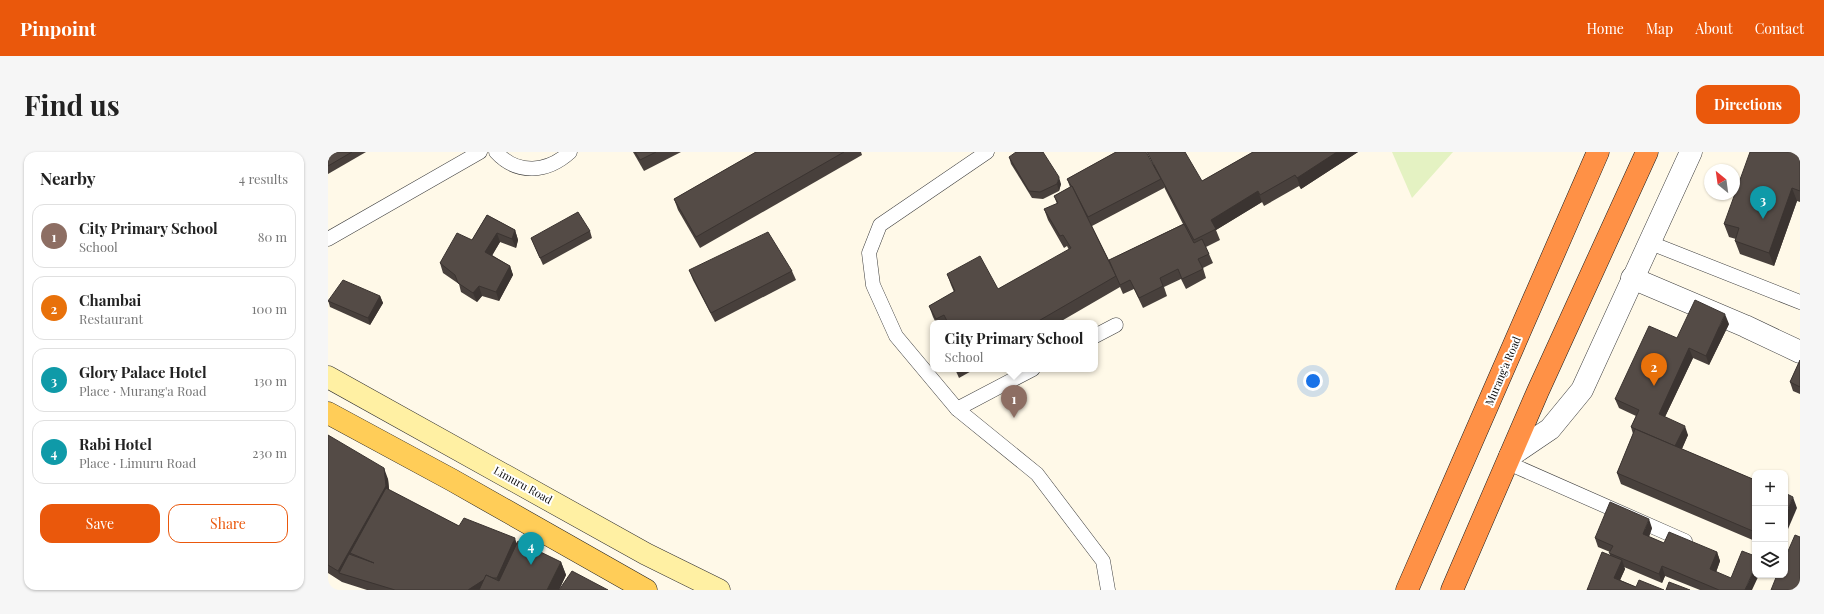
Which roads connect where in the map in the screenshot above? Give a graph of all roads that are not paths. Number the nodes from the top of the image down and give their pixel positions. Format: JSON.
{"nodes":[{"id":1,"x":480,"y":152,"type":"edge"},
{"id":2,"x":496,"y":152,"type":"edge"},
{"id":3,"x":570,"y":152,"type":"edge"},
{"id":4,"x":987,"y":152,"type":"edge"},
{"id":5,"x":1598,"y":152,"type":"edge"},
{"id":6,"x":1647,"y":152,"type":"edge"},
{"id":7,"x":1691,"y":152,"type":"edge"},
{"id":8,"x":328,"y":239,"type":"edge"},
{"id":9,"x":1648,"y":242,"type":"junction"},
{"id":10,"x":1632,"y":278,"type":"junction"},
{"id":11,"x":1800,"y":302,"type":"edge"},
{"id":12,"x":1116,"y":325,"type":"dead end"},
{"id":13,"x":1098,"y":334,"type":"edge"},
{"id":14,"x":1800,"y":352,"type":"edge"},
{"id":15,"x":1026,"y":372,"type":"edge"},
{"id":16,"x":328,"y":377,"type":"edge"},
{"id":17,"x":957,"y":409,"type":"junction"},
{"id":18,"x":328,"y":413,"type":"edge"},
{"id":19,"x":1509,"y":460,"type":"junction"},
{"id":20,"x":1696,"y":546,"type":"edge"},
{"id":21,"x":646,"y":590,"type":"edge"},
{"id":22,"x":719,"y":590,"type":"edge"},
{"id":23,"x":1108,"y":590,"type":"edge"},
{"id":24,"x":1407,"y":590,"type":"edge"},
{"id":25,"x":1452,"y":590,"type":"edge"}],
"edges":[{"from":1,"to":8,"type":"lane"},
{"from":2,"to":3,"type":"lane"},
{"from":4,"to":17,"type":"lane"},
{"from":5,"to":24,"type":"highway","name":"Murang'a Road"},
{"from":6,"to":19,"type":"highway"},
{"from":7,"to":9,"type":"street"},
{"from":9,"to":10,"type":"street"},
{"from":9,"to":11,"type":"lane"},
{"from":10,"to":14,"type":"street"},
{"from":10,"to":19,"type":"street"},
{"from":12,"to":13,"type":"lane"},
{"from":15,"to":17,"type":"lane"},
{"from":16,"to":22,"type":"main road","name":"Limuru Road"},
{"from":17,"to":23,"type":"lane"},
{"from":18,"to":21,"type":"main road"},
{"from":19,"to":20,"type":"lane"},
{"from":19,"to":25,"type":"highway"}]}
